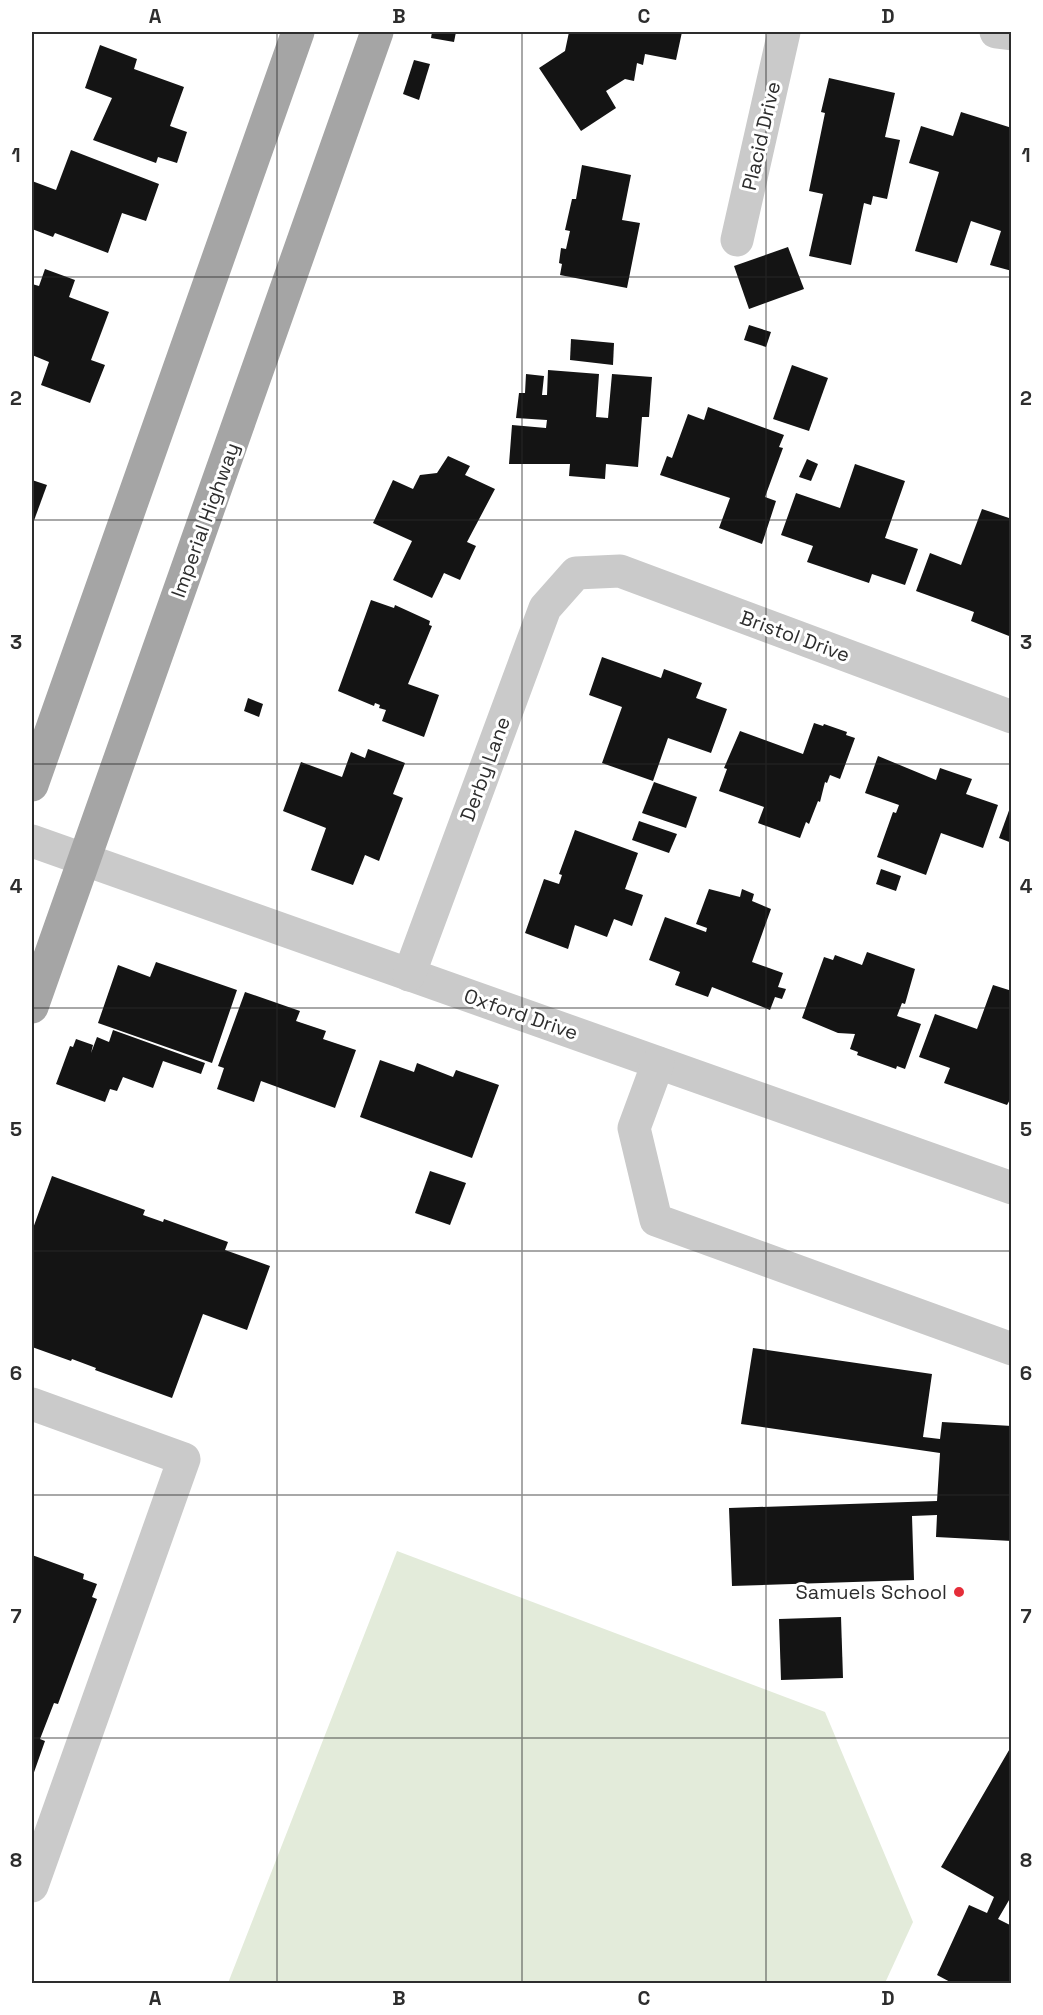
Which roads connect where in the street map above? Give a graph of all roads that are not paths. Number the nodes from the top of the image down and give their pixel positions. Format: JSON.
{"nodes":[{"id":1,"x":298,"y":32,"type":"edge"},
{"id":2,"x":377,"y":32,"type":"edge"},
{"id":3,"x":784,"y":32,"type":"edge"},
{"id":4,"x":996,"y":32,"type":"edge"},
{"id":5,"x":1011,"y":34,"type":"edge"},
{"id":6,"x":737,"y":240,"type":"dead end"},
{"id":7,"x":576,"y":573,"type":"joint"},
{"id":8,"x":1011,"y":717,"type":"edge"},
{"id":9,"x":32,"y":785,"type":"edge"},
{"id":10,"x":32,"y":841,"type":"edge"},
{"id":11,"x":84,"y":859,"type":"junction"},
{"id":12,"x":409,"y":975,"type":"junction"},
{"id":13,"x":32,"y":1007,"type":"edge"},
{"id":14,"x":658,"y":1063,"type":"junction"},
{"id":15,"x":1011,"y":1188,"type":"edge"},
{"id":16,"x":1011,"y":1349,"type":"edge"},
{"id":17,"x":32,"y":1404,"type":"edge"},
{"id":18,"x":32,"y":1886,"type":"edge"}],
"edges":[{"from":1,"to":9,"type":"main road"},
{"from":2,"to":11,"type":"main road","name":"Imperial Highway"},
{"from":3,"to":6,"type":"street","name":"Placid Drive"},
{"from":4,"to":5,"type":"street"},
{"from":7,"to":8,"type":"street","name":"Bristol Drive"},
{"from":7,"to":12,"type":"street","name":"Derby Lane"},
{"from":10,"to":11,"type":"street","name":"Oxford Drive"},
{"from":11,"to":12,"type":"street","name":"Oxford Drive"},
{"from":11,"to":13,"type":"main road","name":"Imperial Highway"},
{"from":12,"to":14,"type":"street","name":"Oxford Drive"},
{"from":14,"to":15,"type":"street","name":"Oxford Drive"},
{"from":14,"to":16,"type":"street"},
{"from":17,"to":18,"type":"street"}]}
